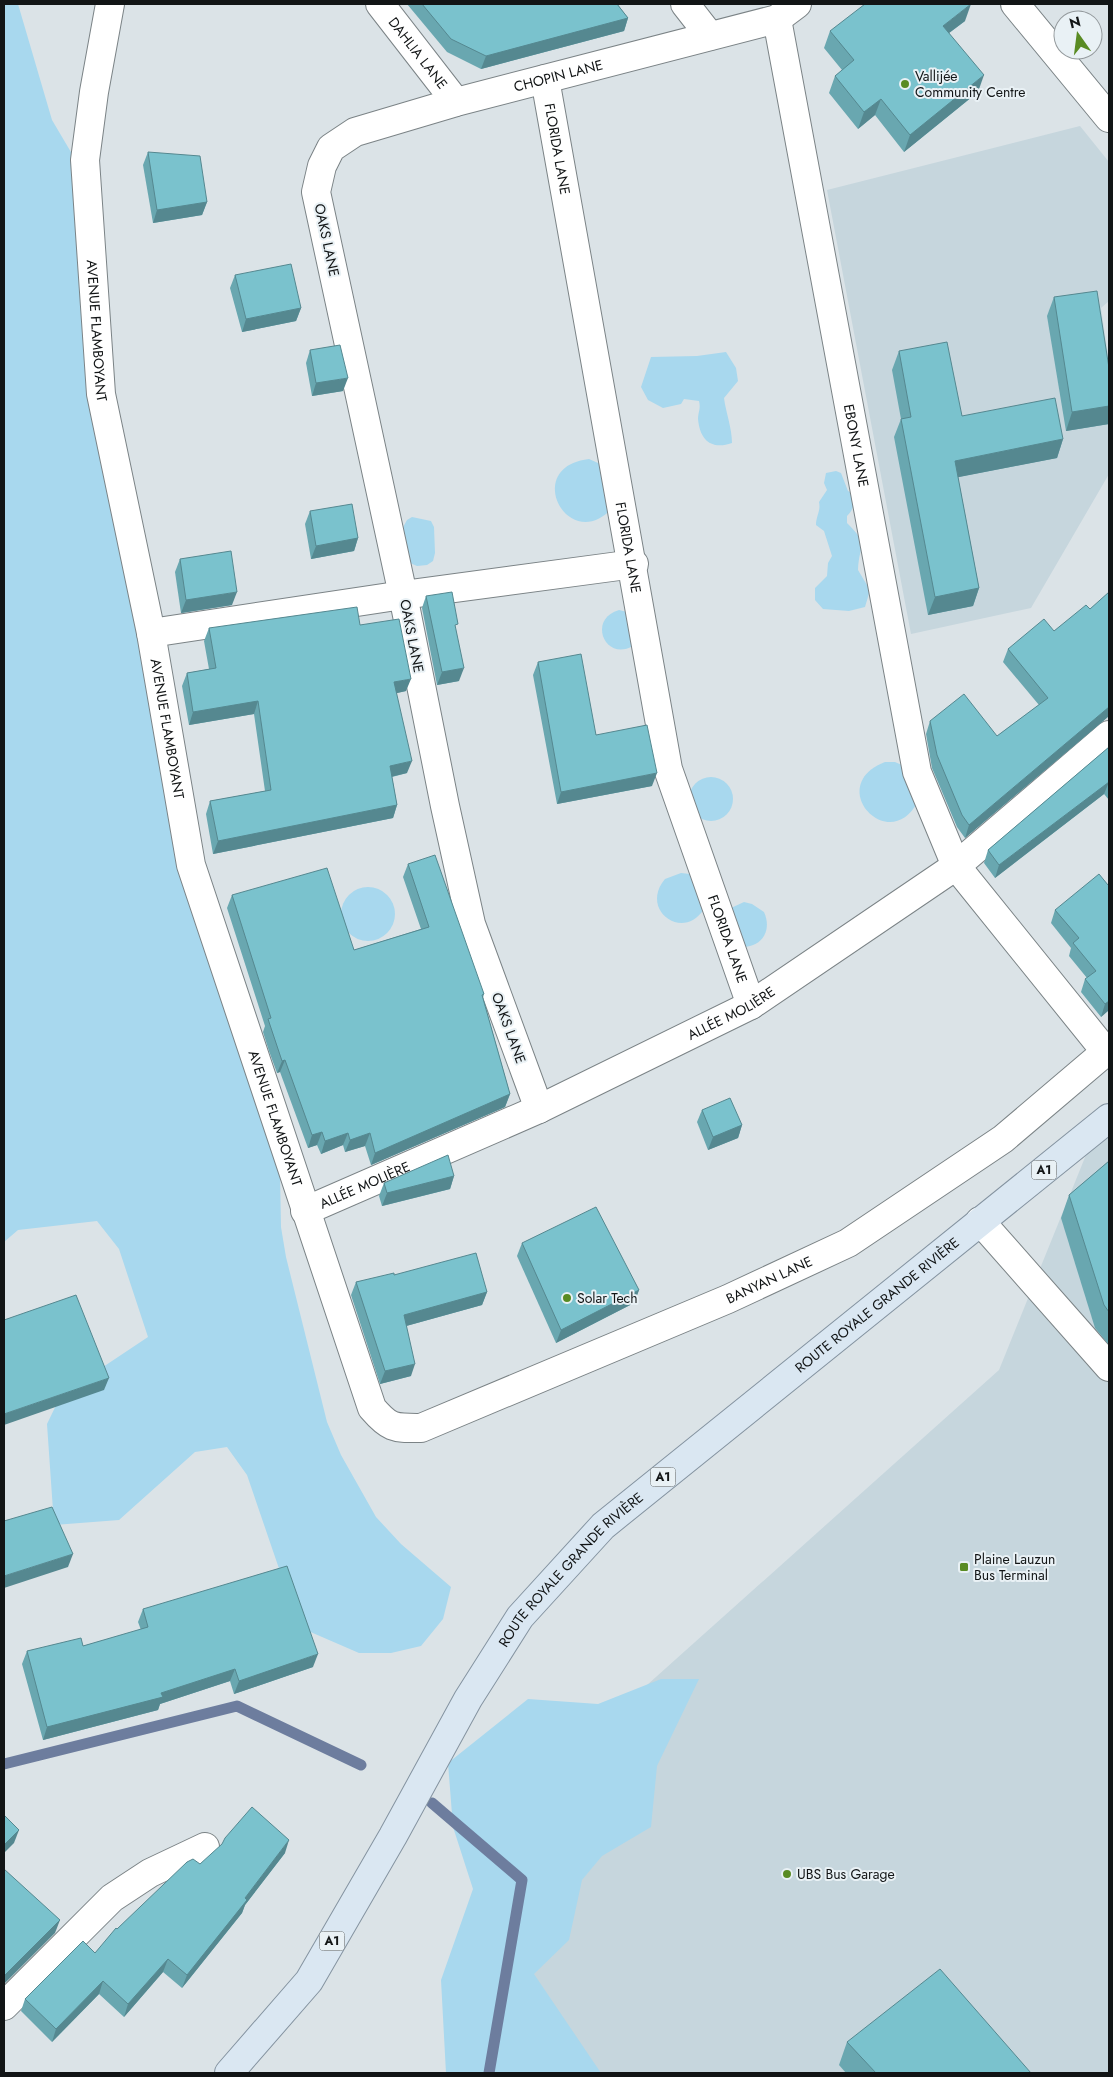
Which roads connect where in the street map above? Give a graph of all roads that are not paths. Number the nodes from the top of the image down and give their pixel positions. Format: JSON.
{"nodes":[{"id":1,"x":110,"y":4,"type":"edge"},
{"id":2,"x":380,"y":4,"type":"edge"},
{"id":3,"x":685,"y":4,"type":"edge"},
{"id":4,"x":1016,"y":4,"type":"edge"},
{"id":5,"x":787,"y":12,"type":"edge"},
{"id":6,"x":710,"y":36,"type":"junction"},
{"id":7,"x":546,"y":79,"type":"junction"},
{"id":8,"x":456,"y":102,"type":"junction"},
{"id":9,"x":1109,"y":118,"type":"edge"},
{"id":10,"x":327,"y":157,"type":"joint"},
{"id":11,"x":634,"y":564,"type":"junction"},
{"id":12,"x":403,"y":595,"type":"junction"},
{"id":13,"x":151,"y":633,"type":"junction"},
{"id":14,"x":1109,"y":735,"type":"edge"},
{"id":15,"x":956,"y":866,"type":"junction"},
{"id":16,"x":751,"y":1005,"type":"junction"},
{"id":17,"x":1108,"y":1051,"type":"edge"},
{"id":18,"x":539,"y":1109,"type":"junction"},
{"id":19,"x":1109,"y":1118,"type":"edge"},
{"id":20,"x":305,"y":1211,"type":"junction"},
{"id":21,"x":980,"y":1221,"type":"junction"},
{"id":22,"x":1109,"y":1368,"type":"edge"},
{"id":23,"x":386,"y":1425,"type":"joint"},
{"id":24,"x":205,"y":1847,"type":"dead end"},
{"id":25,"x":4,"y":2006,"type":"edge"},
{"id":26,"x":229,"y":2073,"type":"edge"}],
"edges":[{"from":1,"to":13,"type":"street","name":"AVENUE FLAMBOYANT"},
{"from":2,"to":8,"type":"street","name":"DAHLIA LANE"},
{"from":3,"to":6,"type":"street"},
{"from":4,"to":9,"type":"street"},
{"from":5,"to":6,"type":"street","name":"CHOPIN LANE"},
{"from":5,"to":15,"type":"street","name":"EBONY LANE"},
{"from":6,"to":7,"type":"street","name":"CHOPIN LANE"},
{"from":7,"to":8,"type":"street","name":"CHOPIN LANE"},
{"from":7,"to":11,"type":"street","name":"FLORIDA LANE"},
{"from":8,"to":10,"type":"street","name":"CHOPIN LANE"},
{"from":10,"to":12,"type":"street","name":"OAKS LANE"},
{"from":11,"to":12,"type":"street"},
{"from":11,"to":16,"type":"street","name":"FLORIDA LANE"},
{"from":12,"to":13,"type":"street"},
{"from":12,"to":18,"type":"street","name":"OAKS LANE"},
{"from":13,"to":20,"type":"street","name":"AVENUE FLAMBOYANT"},
{"from":14,"to":15,"type":"street","name":"ALLÉE MOLIÈRE"},
{"from":15,"to":16,"type":"street","name":"ALLÉE MOLIÈRE"},
{"from":15,"to":17,"type":"street","name":"EBONY LANE"},
{"from":16,"to":18,"type":"street","name":"ALLÉE MOLIÈRE"},
{"from":17,"to":23,"type":"street","name":"BANYAN LANE"},
{"from":18,"to":20,"type":"street","name":"ALLÉE MOLIÈRE"},
{"from":19,"to":21,"type":"main road","name":"ROUTE ROYALE GRANDE RIVIÈRE","number":"A1"},
{"from":20,"to":23,"type":"street","name":"AVENUE FLAMBOYANT"},
{"from":21,"to":22,"type":"street"},
{"from":21,"to":26,"type":"main road","name":"ROUTE ROYALE GRANDE RIVIÈRE","number":"A1"},
{"from":24,"to":25,"type":"street"}]}
